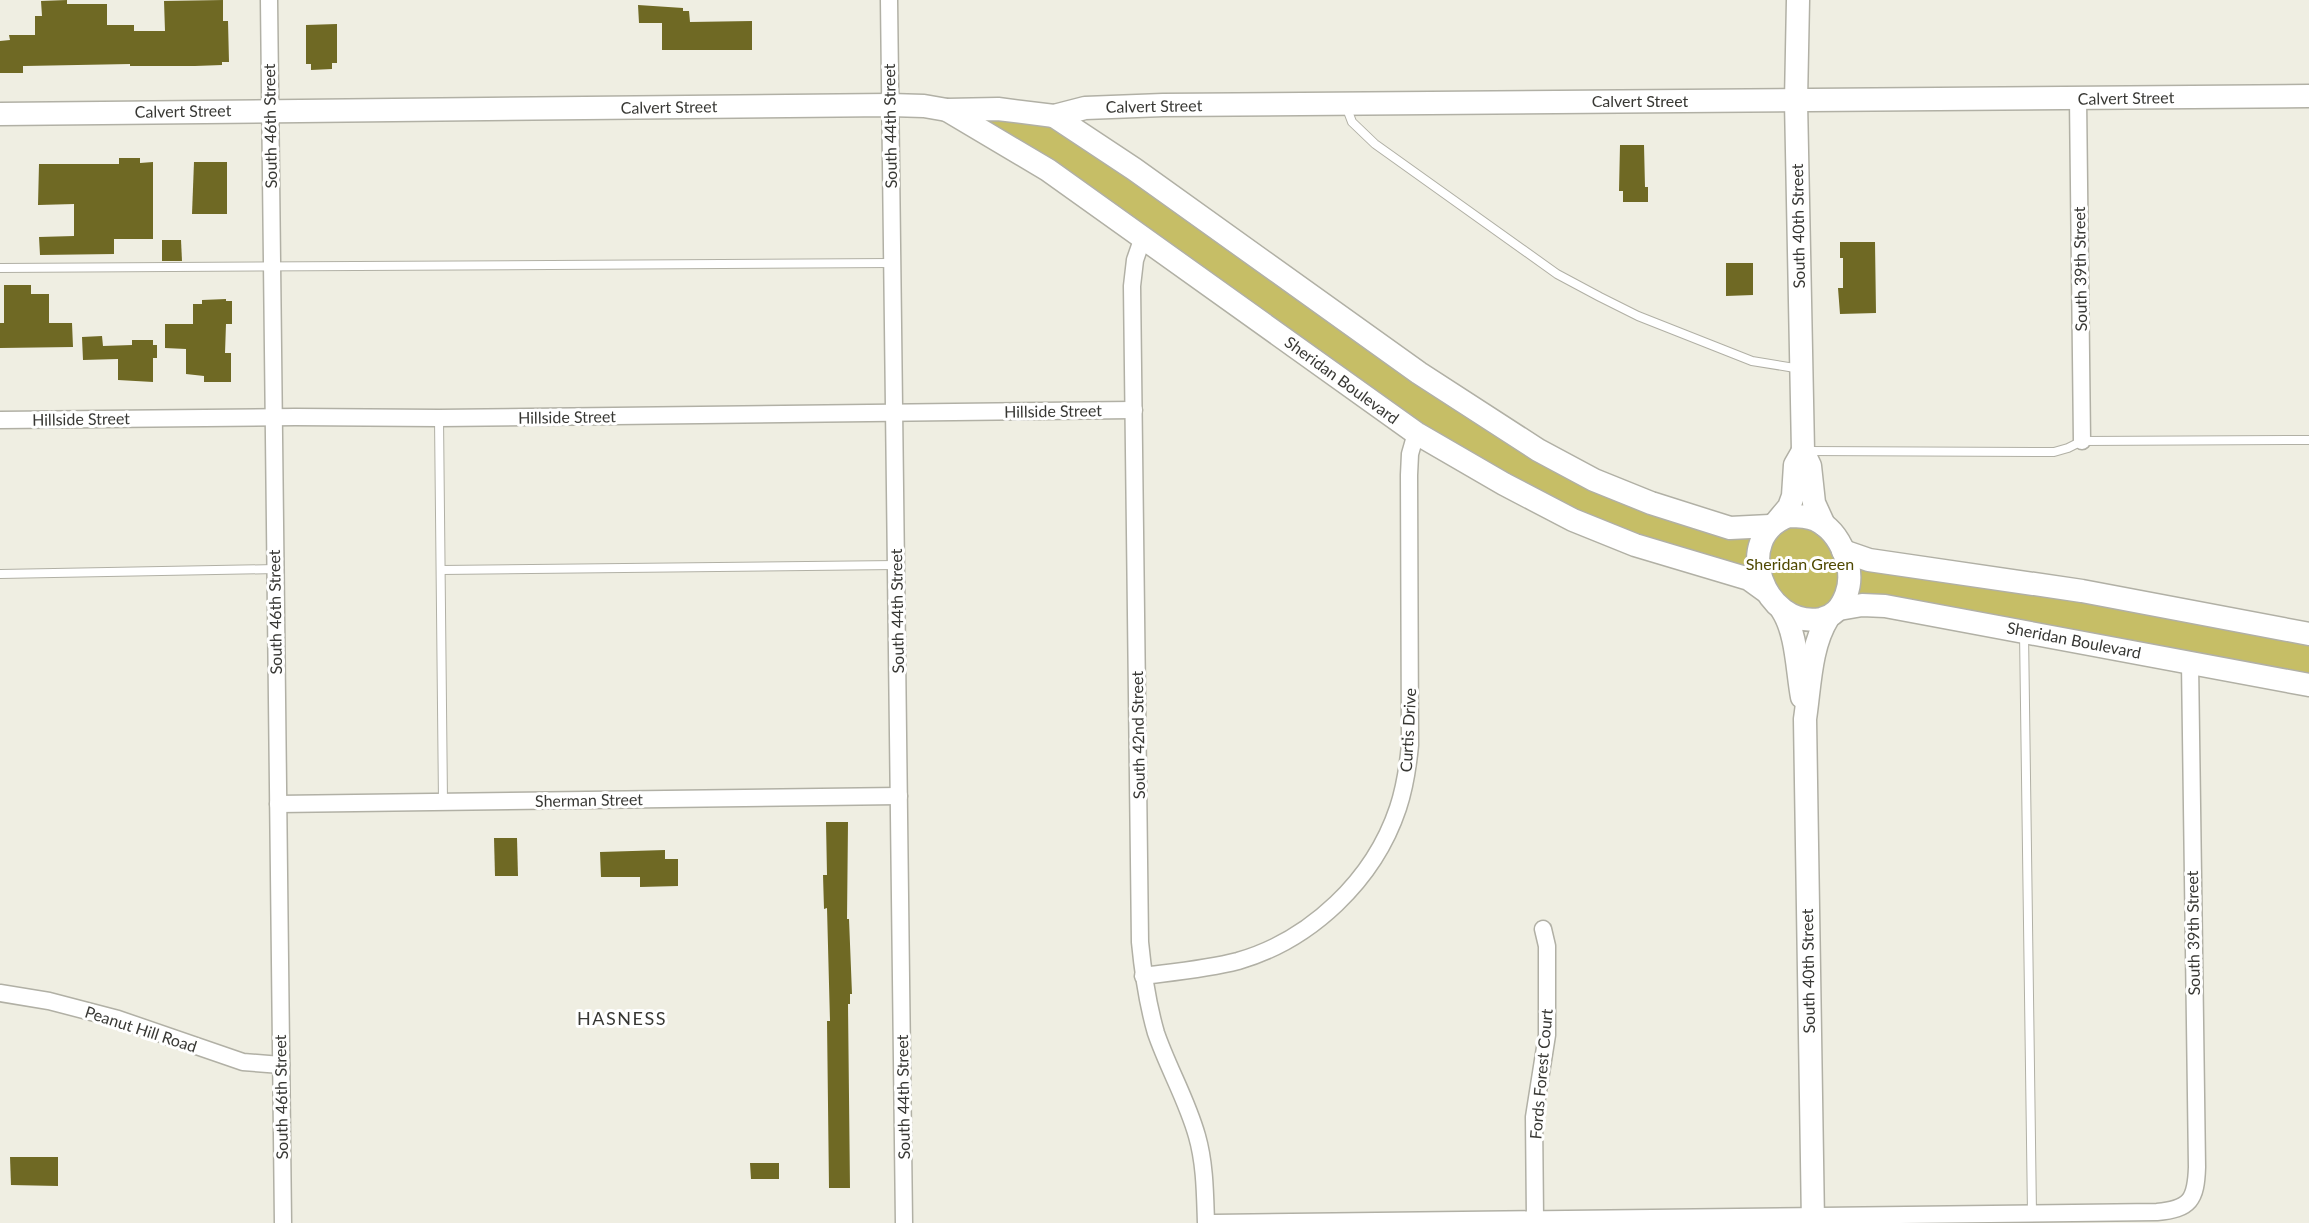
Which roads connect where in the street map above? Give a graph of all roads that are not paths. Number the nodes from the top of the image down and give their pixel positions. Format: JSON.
{"nodes":[{"id":1,"x":269,"y":0,"type":"edge"},
{"id":2,"x":889,"y":0,"type":"edge"},
{"id":3,"x":1798,"y":0,"type":"edge"},
{"id":4,"x":2309,"y":96,"type":"edge"},
{"id":5,"x":2078,"y":98,"type":"junction"},
{"id":6,"x":1796,"y":101,"type":"junction"},
{"id":7,"x":1345,"y":103,"type":"junction"},
{"id":8,"x":890,"y":105,"type":"junction"},
{"id":9,"x":270,"y":110,"type":"junction"},
{"id":10,"x":947,"y":110,"type":"junction"},
{"id":11,"x":0,"y":114,"type":"edge"},
{"id":12,"x":1054,"y":116,"type":"junction"},
{"id":13,"x":1143,"y":237,"type":"junction"},
{"id":14,"x":892,"y":263,"type":"junction"},
{"id":15,"x":272,"y":266,"type":"junction"},
{"id":16,"x":0,"y":268,"type":"edge"},
{"id":17,"x":1801,"y":369,"type":"junction"},
{"id":18,"x":1134,"y":410,"type":"junction"},
{"id":19,"x":895,"y":413,"type":"junction"},
{"id":20,"x":273,"y":417,"type":"junction"},
{"id":21,"x":439,"y":418,"type":"junction"},
{"id":22,"x":0,"y":420,"type":"edge"},
{"id":23,"x":1416,"y":433,"type":"junction"},
{"id":24,"x":2309,"y":440,"type":"edge"},
{"id":25,"x":2082,"y":441,"type":"junction"},
{"id":26,"x":1803,"y":451,"type":"junction"},
{"id":27,"x":1774,"y":523,"type":"junction"},
{"id":28,"x":1824,"y":525,"type":"junction"},
{"id":29,"x":1843,"y":552,"type":"junction"},
{"id":30,"x":897,"y":565,"type":"junction"},
{"id":31,"x":274,"y":569,"type":"junction"},
{"id":32,"x":441,"y":570,"type":"junction"},
{"id":33,"x":0,"y":574,"type":"edge"},
{"id":34,"x":1767,"y":592,"type":"junction"},
{"id":35,"x":1782,"y":610,"type":"junction"},
{"id":36,"x":1833,"y":614,"type":"junction"},
{"id":37,"x":2024,"y":630,"type":"junction"},
{"id":38,"x":2309,"y":634,"type":"edge"},
{"id":39,"x":2190,"y":662,"type":"junction"},
{"id":40,"x":2309,"y":685,"type":"edge"},
{"id":41,"x":1805,"y":720,"type":"junction"},
{"id":42,"x":899,"y":796,"type":"junction"},
{"id":43,"x":443,"y":802,"type":"junction"},
{"id":44,"x":278,"y":804,"type":"junction"},
{"id":45,"x":1543,"y":929,"type":"dead end"},
{"id":46,"x":1143,"y":976,"type":"junction"},
{"id":47,"x":0,"y":993,"type":"edge"},
{"id":48,"x":281,"y":1065,"type":"junction"},
{"id":49,"x":2032,"y":1214,"type":"junction"},
{"id":50,"x":1535,"y":1219,"type":"junction"},
{"id":51,"x":1813,"y":1220,"type":"edge"},
{"id":52,"x":1509,"y":1221,"type":"edge"},
{"id":53,"x":283,"y":1223,"type":"edge"},
{"id":54,"x":904,"y":1223,"type":"edge"},
{"id":55,"x":1206,"y":1223,"type":"edge"},
{"id":56,"x":1214,"y":1223,"type":"edge"}],
"edges":[{"from":1,"to":9,"type":"street","name":"South 46th Street"},
{"from":2,"to":8,"type":"street","name":"South 44th Street"},
{"from":3,"to":6,"type":"main road","name":"South 40th Street"},
{"from":4,"to":5,"type":"main road","name":"Calvert Street"},
{"from":5,"to":6,"type":"main road","name":"Calvert Street"},
{"from":5,"to":25,"type":"street","name":"South 39th Street"},
{"from":6,"to":7,"type":"main road","name":"Calvert Street"},
{"from":6,"to":17,"type":"main road","name":"South 40th Street"},
{"from":7,"to":12,"type":"main road","name":"Calvert Street"},
{"from":7,"to":17,"type":"lane"},
{"from":8,"to":9,"type":"main road","name":"Calvert Street"},
{"from":8,"to":10,"type":"main road","name":"Calvert Street"},
{"from":8,"to":14,"type":"street","name":"South 44th Street"},
{"from":9,"to":11,"type":"main road","name":"Calvert Street"},
{"from":9,"to":15,"type":"street","name":"South 46th Street"},
{"from":10,"to":12,"type":"main road","name":"Calvert Street"},
{"from":10,"to":13,"type":"main road","name":"Sheridan Boulevard"},
{"from":12,"to":27,"type":"main road"},
{"from":13,"to":18,"type":"street","name":"South 42nd Street"},
{"from":13,"to":23,"type":"main road","name":"Sheridan Boulevard"},
{"from":14,"to":15,"type":"lane"},
{"from":14,"to":19,"type":"street","name":"South 44th Street"},
{"from":15,"to":16,"type":"lane"},
{"from":15,"to":20,"type":"street","name":"South 46th Street"},
{"from":17,"to":26,"type":"main road","name":"South 40th Street"},
{"from":18,"to":19,"type":"street","name":"Hillside Street"},
{"from":18,"to":46,"type":"street","name":"South 42nd Street"},
{"from":19,"to":21,"type":"street","name":"Hillside Street"},
{"from":19,"to":30,"type":"street","name":"South 44th Street"},
{"from":20,"to":21,"type":"street","name":"Hillside Street"},
{"from":20,"to":22,"type":"street","name":"Hillside Street"},
{"from":20,"to":31,"type":"street","name":"South 46th Street"},
{"from":21,"to":32,"type":"lane"},
{"from":23,"to":34,"type":"main road","name":"Sheridan Boulevard"},
{"from":23,"to":46,"type":"street","name":"Curtis Drive"},
{"from":24,"to":25,"type":"lane"},
{"from":25,"to":26,"type":"lane"},
{"from":26,"to":27,"type":"main road","name":"South 40th Street"},
{"from":26,"to":28,"type":"main road","name":"South 40th Street"},
{"from":27,"to":28,"type":"main road"},
{"from":27,"to":34,"type":"main road"},
{"from":28,"to":29,"type":"main road"},
{"from":29,"to":36,"type":"main road"},
{"from":29,"to":38,"type":"main road"},
{"from":30,"to":32,"type":"lane"},
{"from":30,"to":42,"type":"street","name":"South 44th Street"},
{"from":31,"to":33,"type":"lane"},
{"from":31,"to":44,"type":"street","name":"South 46th Street"},
{"from":32,"to":43,"type":"lane"},
{"from":34,"to":35,"type":"main road"},
{"from":35,"to":36,"type":"main road"},
{"from":35,"to":41,"type":"main road","name":"South 40th Street"},
{"from":36,"to":37,"type":"main road","name":"Sheridan Boulevard"},
{"from":36,"to":41,"type":"main road","name":"South 40th Street"},
{"from":37,"to":39,"type":"main road","name":"Sheridan Boulevard"},
{"from":37,"to":49,"type":"lane"},
{"from":39,"to":40,"type":"main road","name":"Sheridan Boulevard"},
{"from":39,"to":49,"type":"street","name":"South 39th Street"},
{"from":41,"to":51,"type":"main road","name":"South 40th Street"},
{"from":42,"to":43,"type":"street","name":"Sherman Street"},
{"from":42,"to":54,"type":"street","name":"South 44th Street"},
{"from":43,"to":44,"type":"street","name":"Sherman Street"},
{"from":44,"to":48,"type":"street","name":"South 46th Street"},
{"from":45,"to":50,"type":"street","name":"Fords Forest Court"},
{"from":46,"to":55,"type":"street","name":"South 42nd Street"},
{"from":47,"to":48,"type":"street","name":"Peanut Hill Road"},
{"from":48,"to":53,"type":"street","name":"South 46th Street"},
{"from":49,"to":51,"type":"street"},
{"from":50,"to":51,"type":"street"},
{"from":50,"to":52,"type":"street"},
{"from":52,"to":56,"type":"street"}]}
